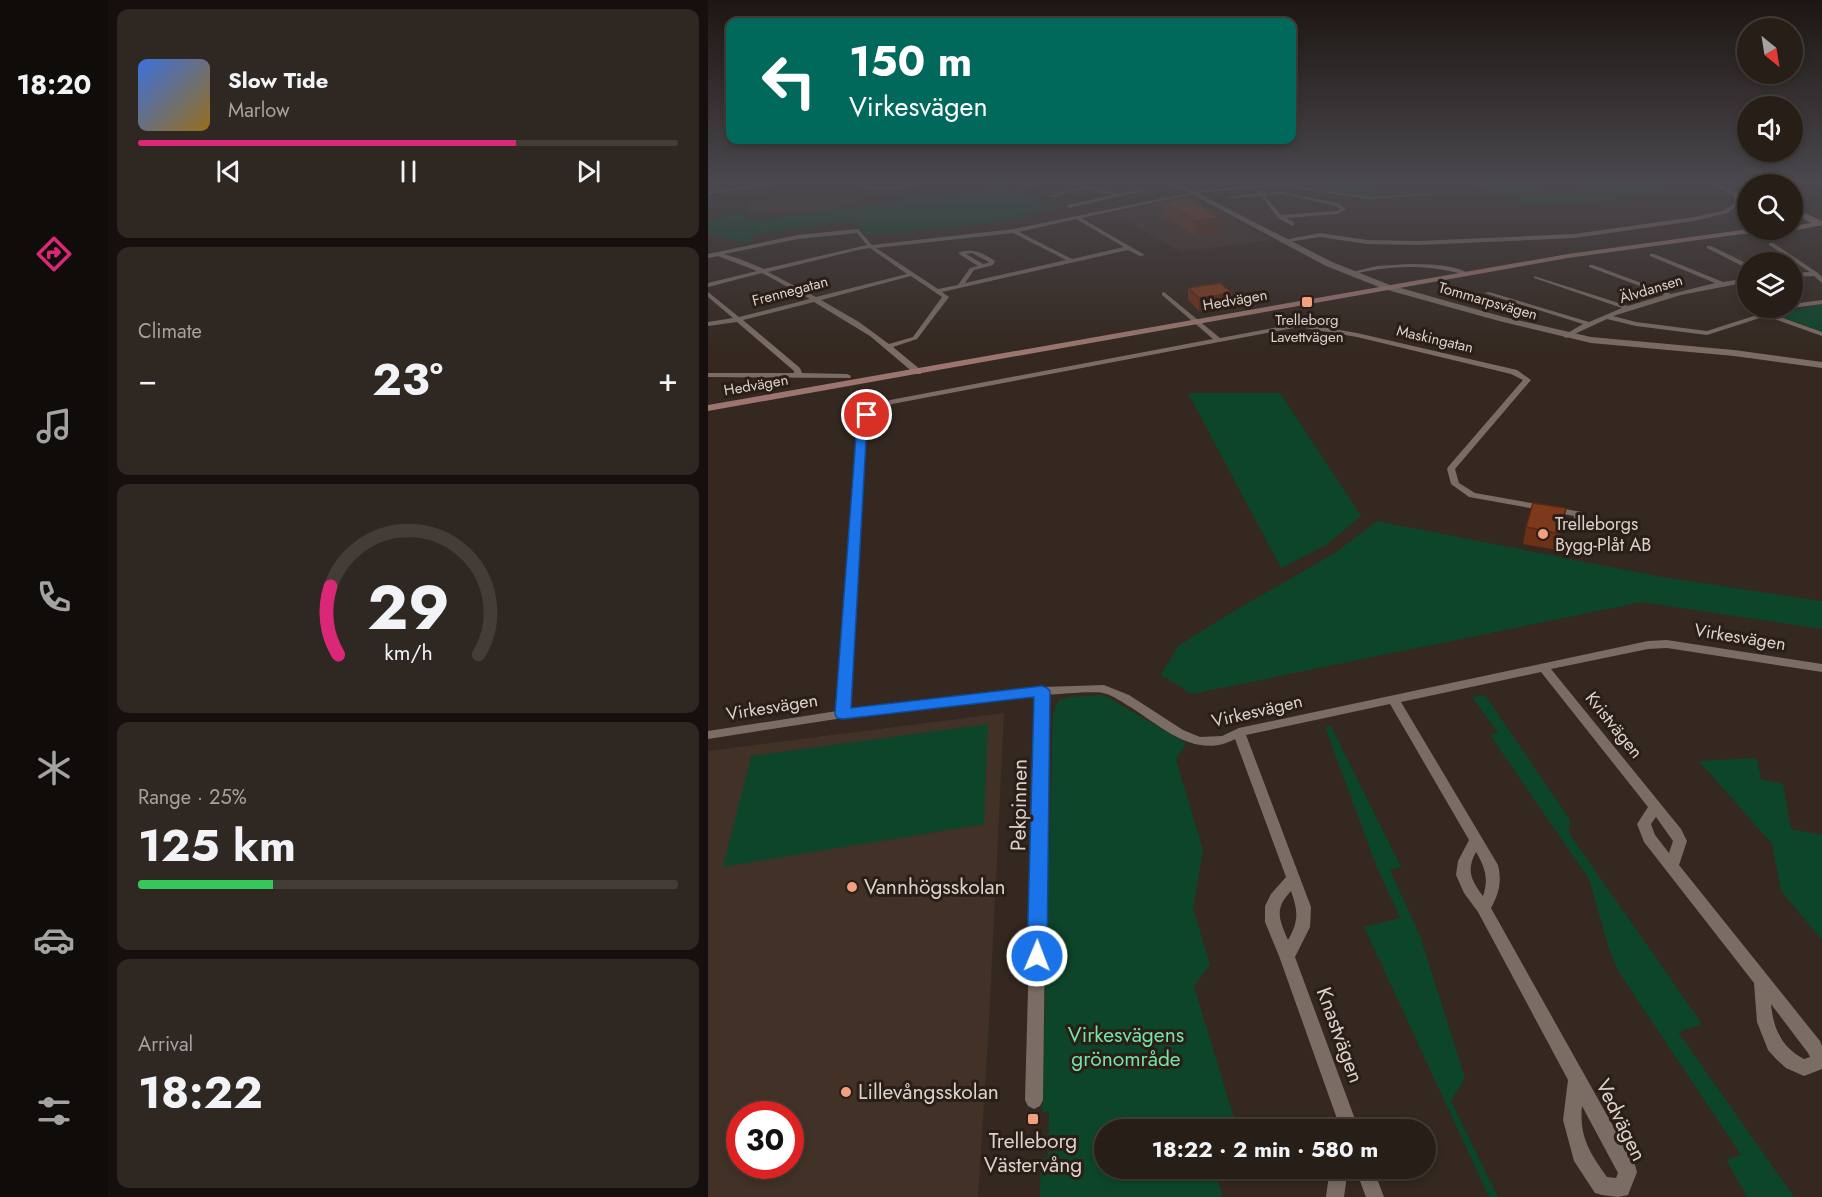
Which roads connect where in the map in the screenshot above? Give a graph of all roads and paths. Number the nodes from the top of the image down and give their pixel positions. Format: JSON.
{"nodes":[{"id":1,"x":789,"y":239,"type":"edge"},
{"id":2,"x":863,"y":239,"type":"edge"},
{"id":3,"x":939,"y":239,"type":"edge"},
{"id":4,"x":1029,"y":239,"type":"edge"},
{"id":5,"x":1112,"y":239,"type":"edge"},
{"id":6,"x":1278,"y":239,"type":"edge"},
{"id":7,"x":1296,"y":239,"type":"edge"},
{"id":8,"x":1337,"y":239,"type":"edge"},
{"id":9,"x":1531,"y":239,"type":"edge"},
{"id":10,"x":1696,"y":239,"type":"edge"},
{"id":11,"x":1282,"y":241,"type":"junction"},
{"id":12,"x":1771,"y":244,"type":"dead end"},
{"id":13,"x":870,"y":246,"type":"junction"},
{"id":14,"x":1709,"y":247,"type":"dead end"},
{"id":15,"x":1128,"y":248,"type":"junction"},
{"id":16,"x":708,"y":254,"type":"edge"},
{"id":17,"x":716,"y":254,"type":"junction"},
{"id":18,"x":1142,"y":255,"type":"dead end"},
{"id":19,"x":1652,"y":255,"type":"dead end"},
{"id":20,"x":1070,"y":260,"type":"junction"},
{"id":21,"x":1737,"y":261,"type":"edge"},
{"id":22,"x":982,"y":266,"type":"dead end"},
{"id":23,"x":1591,"y":266,"type":"dead end"},
{"id":24,"x":764,"y":272,"type":"junction"},
{"id":25,"x":1351,"y":273,"type":"junction"},
{"id":26,"x":1465,"y":273,"type":"junction"},
{"id":27,"x":913,"y":274,"type":"junction"},
{"id":28,"x":1816,"y":274,"type":"junction"},
{"id":29,"x":1803,"y":275,"type":"edge"},
{"id":30,"x":1536,"y":277,"type":"dead end"},
{"id":31,"x":1822,"y":281,"type":"edge"},
{"id":32,"x":1737,"y":282,"type":"edge"},
{"id":33,"x":1722,"y":284,"type":"junction"},
{"id":34,"x":708,"y":285,"type":"edge"},
{"id":35,"x":962,"y":285,"type":"junction"},
{"id":36,"x":1387,"y":287,"type":"junction"},
{"id":37,"x":938,"y":291,"type":"junction"},
{"id":38,"x":1487,"y":293,"type":"dead end"},
{"id":39,"x":708,"y":294,"type":"edge"},
{"id":40,"x":1164,"y":294,"type":"dead end"},
{"id":41,"x":1672,"y":296,"type":"junction"},
{"id":42,"x":813,"y":298,"type":"junction"},
{"id":43,"x":1822,"y":302,"type":"edge"},
{"id":44,"x":1803,"y":305,"type":"edge"},
{"id":45,"x":1630,"y":309,"type":"junction"},
{"id":46,"x":1609,"y":317,"type":"junction"},
{"id":47,"x":1753,"y":318,"type":"edge"},
{"id":48,"x":1776,"y":318,"type":"edge"},
{"id":49,"x":736,"y":320,"type":"junction"},
{"id":50,"x":1196,"y":322,"type":"junction"},
{"id":51,"x":708,"y":324,"type":"edge"},
{"id":52,"x":1590,"y":324,"type":"junction"},
{"id":53,"x":1822,"y":334,"type":"edge"},
{"id":54,"x":1566,"y":336,"type":"junction"},
{"id":55,"x":1218,"y":340,"type":"junction"},
{"id":56,"x":889,"y":346,"type":"junction"},
{"id":57,"x":1822,"y":365,"type":"edge"},
{"id":58,"x":918,"y":372,"type":"junction"},
{"id":59,"x":708,"y":375,"type":"edge"},
{"id":60,"x":799,"y":376,"type":"junction"},
{"id":61,"x":847,"y":376,"type":"dead end"},
{"id":62,"x":708,"y":408,"type":"edge"},
{"id":63,"x":1577,"y":526,"type":"dead end"},
{"id":64,"x":1543,"y":667,"type":"junction"},
{"id":65,"x":1822,"y":668,"type":"edge"},
{"id":66,"x":1042,"y":691,"type":"junction"},
{"id":67,"x":1394,"y":700,"type":"junction"},
{"id":68,"x":843,"y":714,"type":"junction"},
{"id":69,"x":1239,"y":732,"type":"junction"},
{"id":70,"x":708,"y":735,"type":"edge"},
{"id":71,"x":1655,"y":807,"type":"junction"},
{"id":72,"x":1477,"y":840,"type":"junction"},
{"id":73,"x":1672,"y":866,"type":"junction"},
{"id":74,"x":1294,"y":878,"type":"junction"},
{"id":75,"x":1483,"y":908,"type":"junction"},
{"id":76,"x":1287,"y":956,"type":"junction"},
{"id":77,"x":1762,"y":982,"type":"junction"},
{"id":78,"x":1577,"y":1080,"type":"junction"},
{"id":79,"x":1034,"y":1100,"type":"dead end"},
{"id":80,"x":1346,"y":1119,"type":"edge"},
{"id":81,"x":1337,"y":1179,"type":"edge"},
{"id":82,"x":1368,"y":1179,"type":"edge"},
{"id":83,"x":1335,"y":1197,"type":"edge"},
{"id":84,"x":1375,"y":1197,"type":"edge"}],
"edges":[{"from":1,"to":17,"type":"street"},
{"from":2,"to":13,"type":"street"},
{"from":3,"to":13,"type":"street"},
{"from":4,"to":20,"type":"street"},
{"from":5,"to":15,"type":"street"},
{"from":6,"to":11,"type":"street","name":"Tommarpsvägen"},
{"from":7,"to":11,"type":"street"},
{"from":8,"to":9,"type":"street"},
{"from":10,"to":26,"type":"main road","name":"Hedvägen"},
{"from":11,"to":25,"type":"street","name":"Tommarpsvägen"},
{"from":12,"to":28,"type":"street"},
{"from":13,"to":24,"type":"street"},
{"from":13,"to":27,"type":"street"},
{"from":14,"to":21,"type":"street"},
{"from":15,"to":18,"type":"street"},
{"from":15,"to":20,"type":"street"},
{"from":16,"to":17,"type":"street"},
{"from":17,"to":24,"type":"street"},
{"from":19,"to":33,"type":"street"},
{"from":20,"to":35,"type":"street"},
{"from":22,"to":35,"type":"street"},
{"from":23,"to":41,"type":"street"},
{"from":24,"to":34,"type":"street"},
{"from":24,"to":42,"type":"street"},
{"from":25,"to":26,"type":"street"},
{"from":25,"to":36,"type":"street","name":"Tommarpsvägen"},
{"from":26,"to":36,"type":"main road","name":"Hedvägen"},
{"from":27,"to":37,"type":"street"},
{"from":27,"to":42,"type":"street","name":"Frennegatan"},
{"from":28,"to":29,"type":"street"},
{"from":28,"to":31,"type":"street"},
{"from":30,"to":45,"type":"street"},
{"from":32,"to":33,"type":"street","name":"Älvdansen"},
{"from":33,"to":41,"type":"street","name":"Älvdansen"},
{"from":35,"to":37,"type":"street"},
{"from":36,"to":50,"type":"main road","name":"Hedvägen"},
{"from":36,"to":54,"type":"street","name":"Tommarpsvägen"},
{"from":37,"to":56,"type":"street"},
{"from":38,"to":52,"type":"street"},
{"from":39,"to":49,"type":"street"},
{"from":40,"to":50,"type":"street"},
{"from":41,"to":45,"type":"street","name":"Älvdansen"},
{"from":42,"to":49,"type":"street","name":"Frennegatan"},
{"from":42,"to":56,"type":"street"},
{"from":43,"to":44,"type":"street"},
{"from":45,"to":46,"type":"street","name":"Älvdansen"},
{"from":46,"to":47,"type":"street"},
{"from":46,"to":52,"type":"street","name":"Älvdansen"},
{"from":48,"to":53,"type":"street"},
{"from":49,"to":51,"type":"street","name":"Frennegatan"},
{"from":49,"to":60,"type":"street"},
{"from":50,"to":55,"type":"street"},
{"from":50,"to":58,"type":"main road","name":"Hedvägen"},
{"from":52,"to":54,"type":"street","name":"Älvdansen"},
{"from":54,"to":57,"type":"street","name":"Tommarpsvägen"},
{"from":55,"to":63,"type":"street","name":"Maskingatan"},
{"from":55,"to":68,"type":"street","name":"Maskingatan"},
{"from":56,"to":58,"type":"street"},
{"from":58,"to":62,"type":"main road","name":"Hedvägen"},
{"from":59,"to":60,"type":"street"},
{"from":60,"to":61,"type":"street"},
{"from":64,"to":65,"type":"street","name":"Virkesvägen"},
{"from":64,"to":67,"type":"street","name":"Virkesvägen"},
{"from":64,"to":71,"type":"street","name":"Kvistvägen"},
{"from":66,"to":68,"type":"street","name":"Virkesvägen"},
{"from":66,"to":69,"type":"street","name":"Virkesvägen"},
{"from":66,"to":79,"type":"street","name":"Pekpinnen"},
{"from":67,"to":69,"type":"street","name":"Virkesvägen"},
{"from":67,"to":72,"type":"street"},
{"from":68,"to":70,"type":"street","name":"Virkesvägen"},
{"from":69,"to":74,"type":"street"},
{"from":71,"to":73,"type":"street","name":"Kvistvägen"},
{"from":71,"to":73,"type":"street"},
{"from":72,"to":75,"type":"street"},
{"from":72,"to":75,"type":"street","name":"Vedvägen"},
{"from":73,"to":77,"type":"street"},
{"from":74,"to":76,"type":"street"},
{"from":74,"to":76,"type":"street","name":"Knastvägen"},
{"from":75,"to":78,"type":"street","name":"Vedvägen"},
{"from":76,"to":80,"type":"street","name":"Knastvägen"},
{"from":77,"to":77,"type":"street"},
{"from":78,"to":78,"type":"street","name":"Vedvägen"},
{"from":81,"to":83,"type":"street"},
{"from":82,"to":84,"type":"street"}]}
